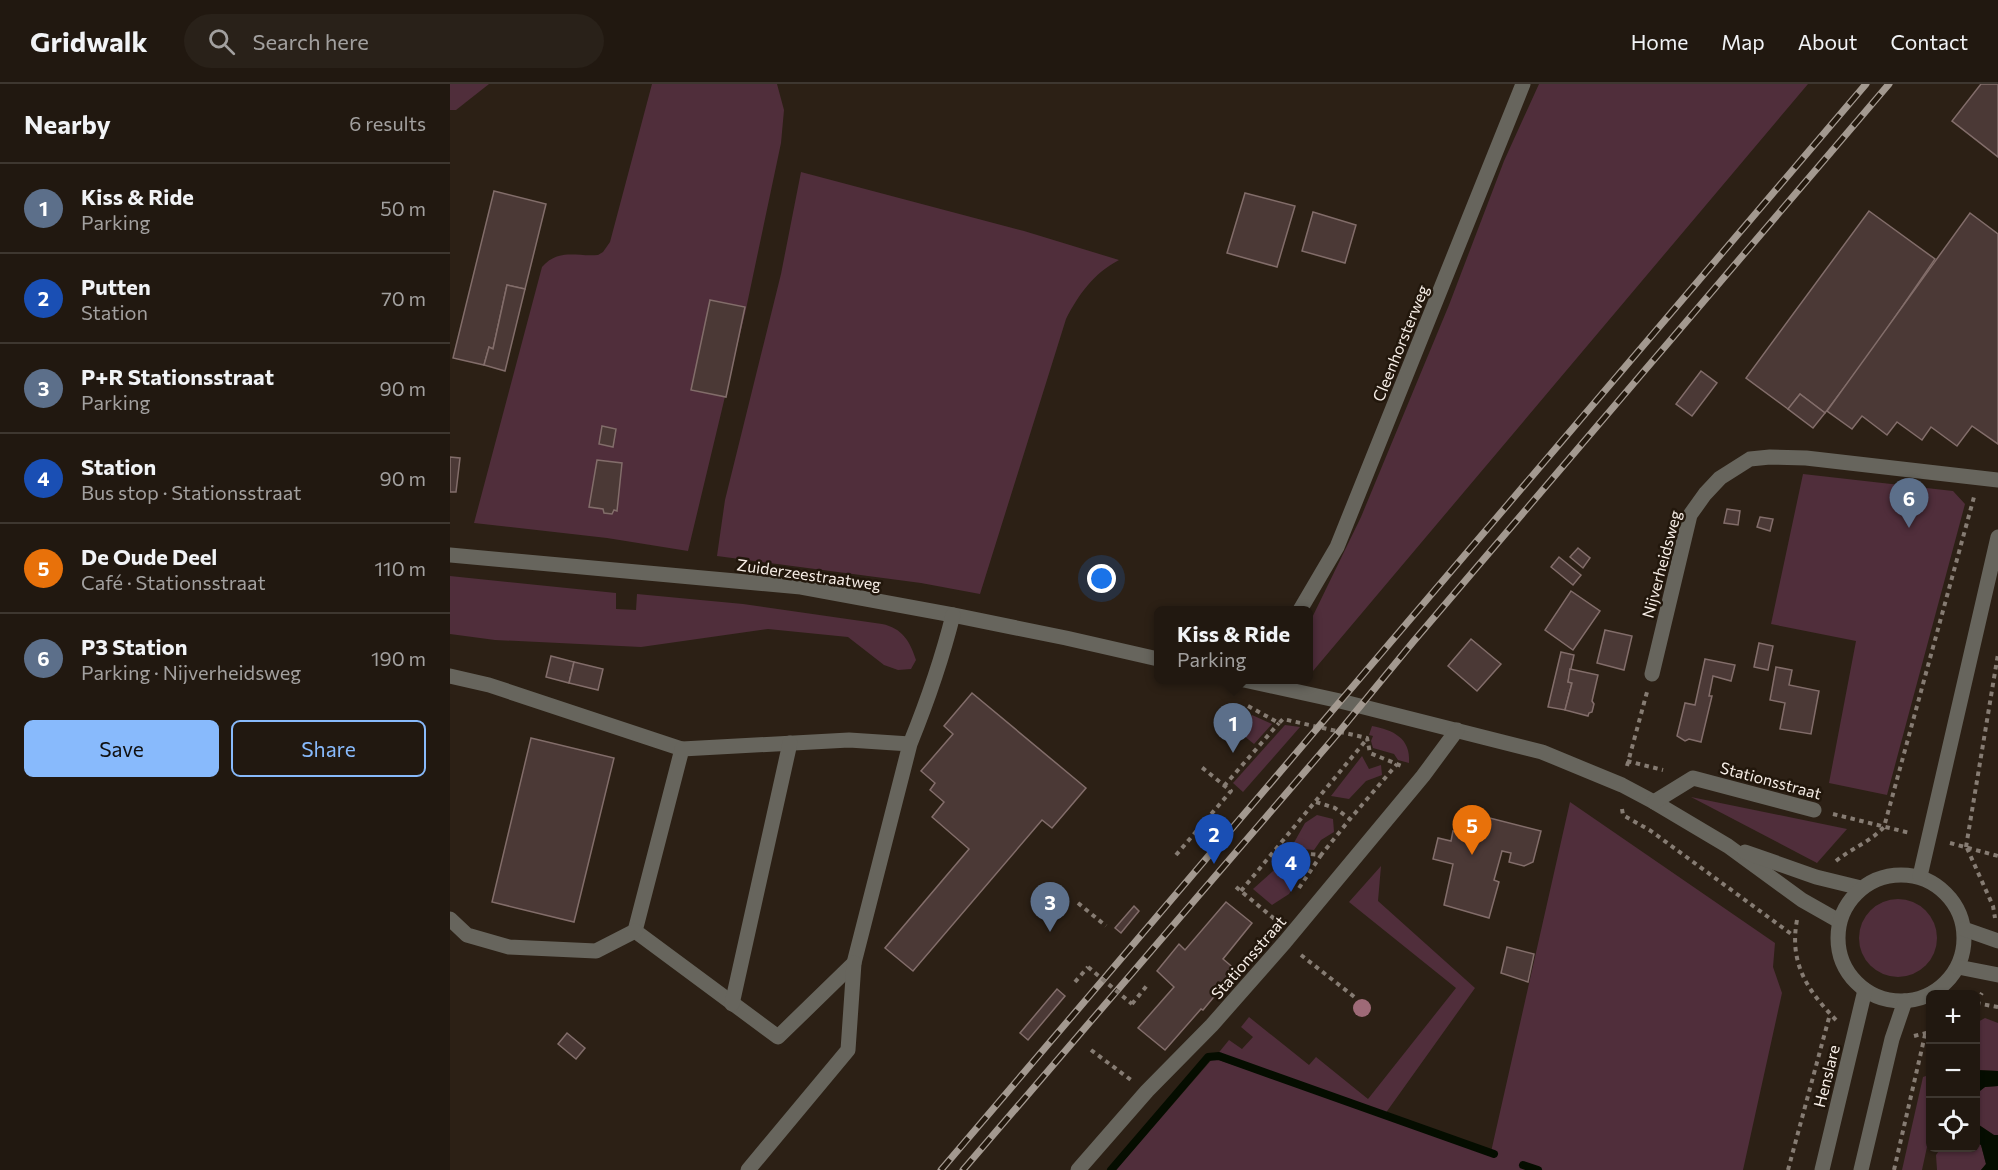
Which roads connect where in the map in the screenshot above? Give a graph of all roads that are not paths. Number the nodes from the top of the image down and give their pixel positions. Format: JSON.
{"nodes":[{"id":1,"x":1523,"y":84,"type":"edge"},
{"id":2,"x":1998,"y":480,"type":"edge"},
{"id":3,"x":1998,"y":537,"type":"edge"},
{"id":4,"x":450,"y":555,"type":"edge"},
{"id":5,"x":1302,"y":606,"type":"edge"},
{"id":6,"x":953,"y":615,"type":"junction"},
{"id":7,"x":1154,"y":658,"type":"edge"},
{"id":8,"x":1652,"y":674,"type":"road end"},
{"id":9,"x":450,"y":676,"type":"edge"},
{"id":10,"x":1274,"y":684,"type":"edge"},
{"id":11,"x":1457,"y":730,"type":"junction"},
{"id":12,"x":790,"y":743,"type":"junction"},
{"id":13,"x":909,"y":744,"type":"junction"},
{"id":14,"x":682,"y":748,"type":"junction"},
{"id":15,"x":1654,"y":802,"type":"junction"},
{"id":16,"x":1814,"y":810,"type":"road end"},
{"id":17,"x":1728,"y":846,"type":"junction"},
{"id":18,"x":1920,"y":876,"type":"junction"},
{"id":19,"x":1861,"y":888,"type":"junction"},
{"id":20,"x":450,"y":919,"type":"edge"},
{"id":21,"x":1839,"y":921,"type":"junction"},
{"id":22,"x":1964,"y":929,"type":"junction"},
{"id":23,"x":635,"y":931,"type":"junction"},
{"id":24,"x":1998,"y":941,"type":"edge"},
{"id":25,"x":854,"y":963,"type":"junction"},
{"id":26,"x":1958,"y":967,"type":"junction"},
{"id":27,"x":1998,"y":975,"type":"edge"},
{"id":28,"x":1865,"y":990,"type":"junction"},
{"id":29,"x":1905,"y":1001,"type":"junction"},
{"id":30,"x":732,"y":1004,"type":"junction"},
{"id":31,"x":748,"y":1170,"type":"edge"},
{"id":32,"x":1078,"y":1170,"type":"edge"},
{"id":33,"x":1822,"y":1170,"type":"edge"},
{"id":34,"x":1861,"y":1170,"type":"edge"}],
"edges":[{"from":1,"to":5,"type":"street","name":"Cleenhorsterweg"},
{"from":2,"to":8,"type":"street","name":"Nijverheidsweg"},
{"from":3,"to":18,"type":"street"},
{"from":4,"to":6,"type":"street","name":"Zuiderzeestraatweg"},
{"from":6,"to":7,"type":"street","name":"Zuiderzeestraatweg"},
{"from":6,"to":13,"type":"street"},
{"from":9,"to":14,"type":"street"},
{"from":10,"to":11,"type":"street"},
{"from":11,"to":15,"type":"street"},
{"from":11,"to":32,"type":"street","name":"Stationsstraat"},
{"from":12,"to":13,"type":"street"},
{"from":12,"to":14,"type":"street"},
{"from":12,"to":30,"type":"street"},
{"from":13,"to":25,"type":"street"},
{"from":14,"to":23,"type":"street"},
{"from":15,"to":16,"type":"street","name":"Stationsstraat"},
{"from":15,"to":17,"type":"street"},
{"from":17,"to":19,"type":"street"},
{"from":17,"to":21,"type":"street"},
{"from":18,"to":19,"type":"street"},
{"from":18,"to":22,"type":"street"},
{"from":19,"to":21,"type":"street"},
{"from":20,"to":23,"type":"street"},
{"from":21,"to":28,"type":"street"},
{"from":22,"to":24,"type":"street"},
{"from":22,"to":26,"type":"street"},
{"from":23,"to":30,"type":"street"},
{"from":25,"to":30,"type":"street"},
{"from":25,"to":31,"type":"street"},
{"from":26,"to":27,"type":"street"},
{"from":26,"to":29,"type":"street"},
{"from":28,"to":29,"type":"street"},
{"from":28,"to":33,"type":"street","name":"Henslare"},
{"from":29,"to":34,"type":"street"}]}
